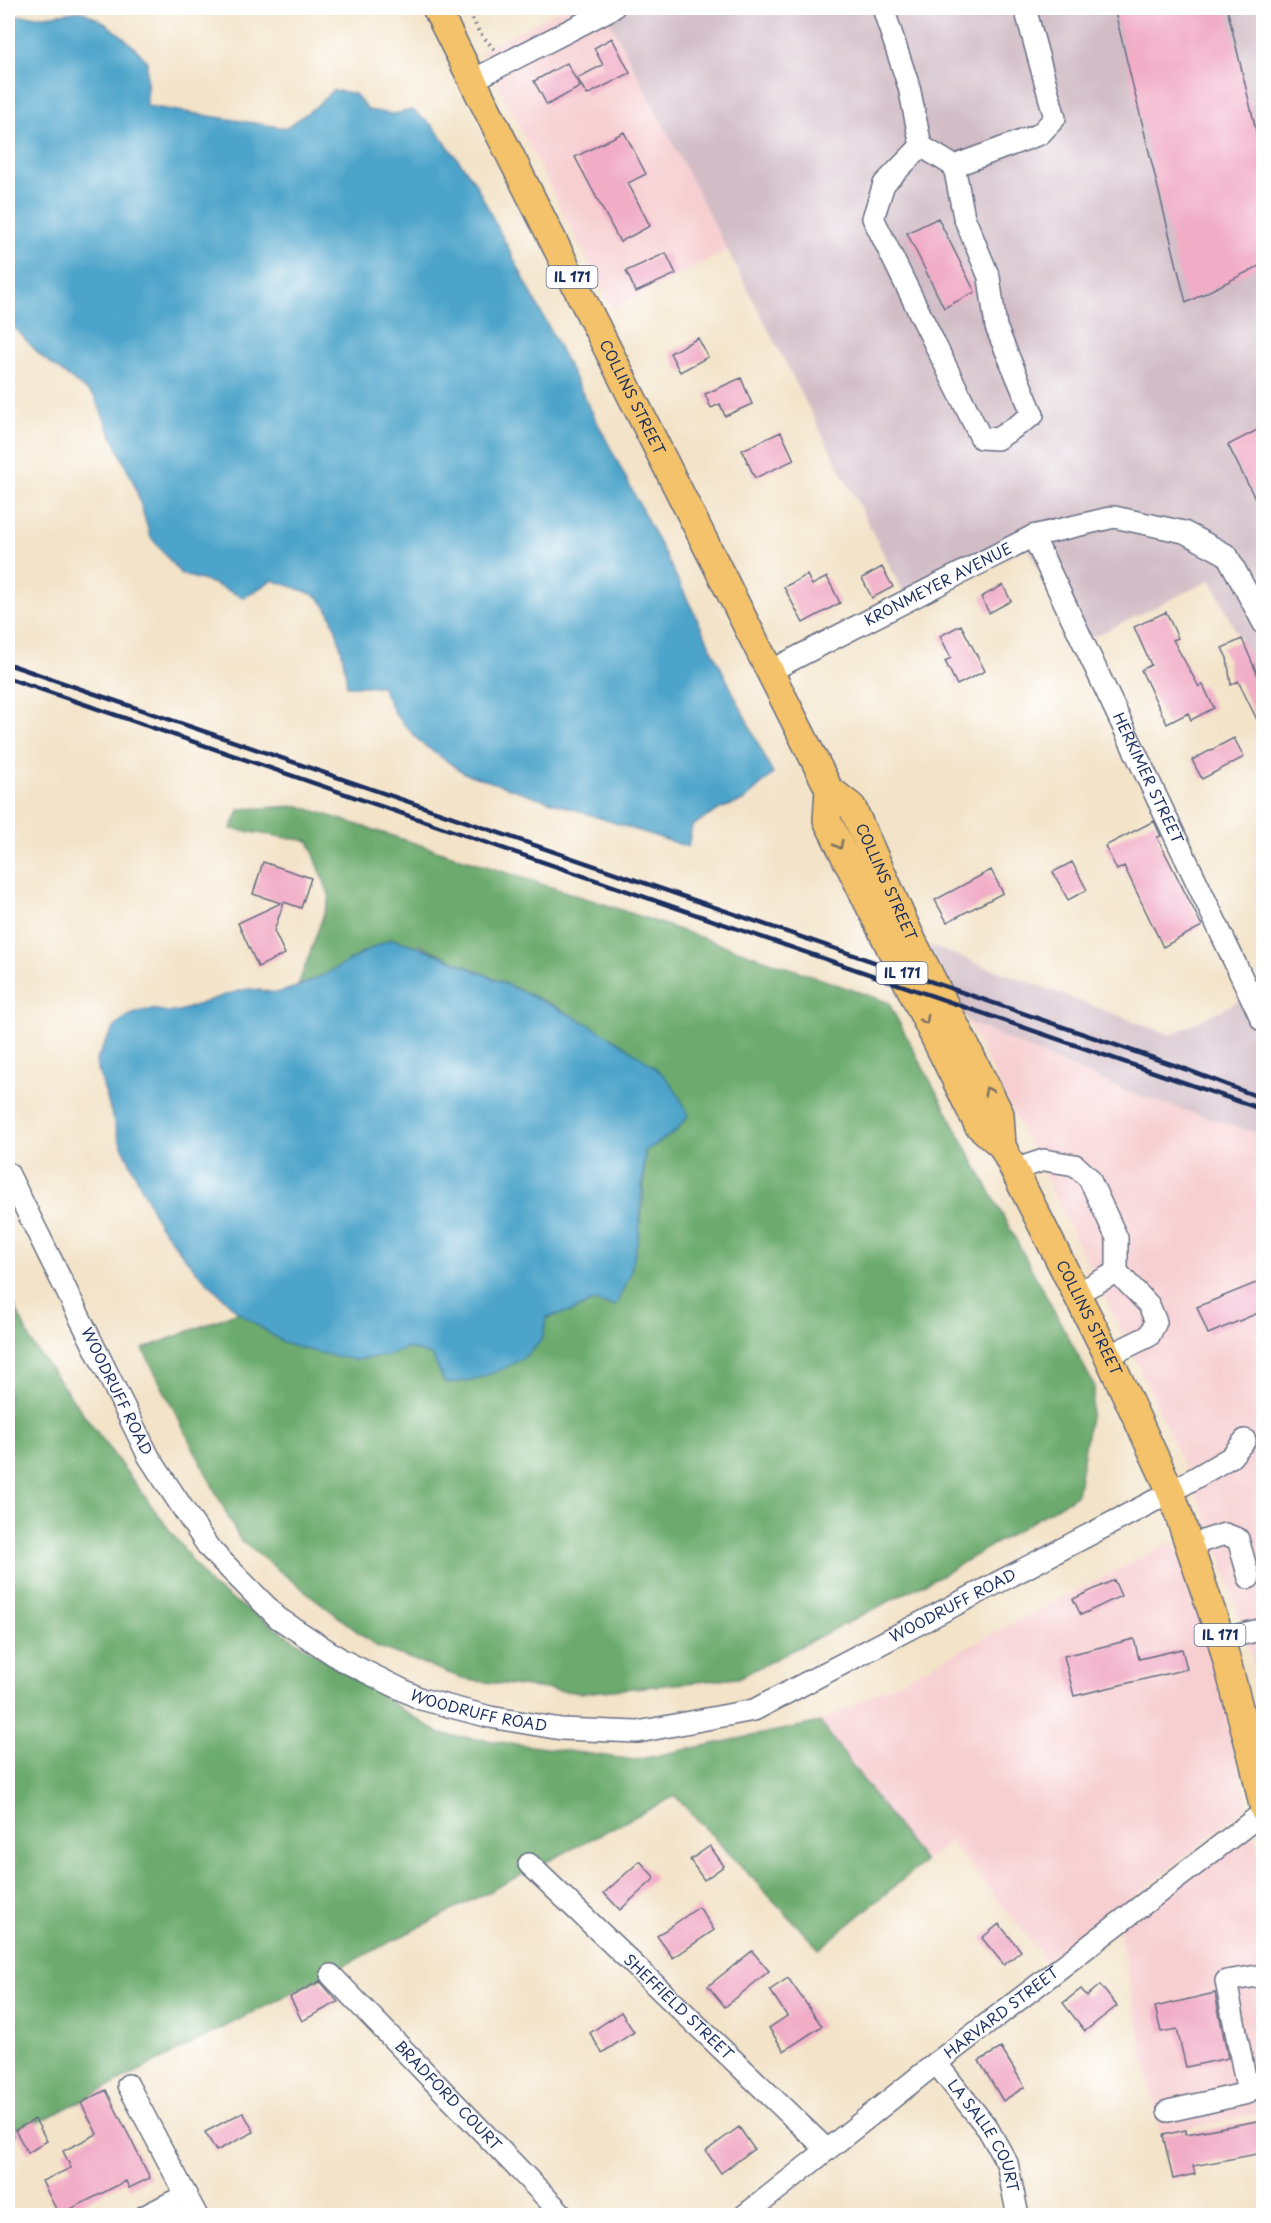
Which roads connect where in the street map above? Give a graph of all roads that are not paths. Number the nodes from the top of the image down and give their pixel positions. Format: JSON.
{"nodes":[{"id":1,"x":436,"y":8,"type":"edge"},
{"id":2,"x":613,"y":8,"type":"edge"},
{"id":3,"x":883,"y":8,"type":"edge"},
{"id":4,"x":1025,"y":8,"type":"edge"},
{"id":5,"x":473,"y":80,"type":"junction"},
{"id":6,"x":921,"y":146,"type":"junction"},
{"id":7,"x":954,"y":166,"type":"junction"},
{"id":8,"x":1033,"y":536,"type":"junction"},
{"id":9,"x":1263,"y":624,"type":"edge"},
{"id":10,"x":770,"y":671,"type":"junction"},
{"id":11,"x":1262,"y":1020,"type":"dead end"},
{"id":12,"x":1014,"y":1170,"type":"junction"},
{"id":13,"x":8,"y":1173,"type":"edge"},
{"id":14,"x":1118,"y":1272,"type":"junction"},
{"id":15,"x":1077,"y":1293,"type":"junction"},
{"id":16,"x":1108,"y":1356,"type":"junction"},
{"id":17,"x":1245,"y":1440,"type":"dead end"},
{"id":18,"x":1171,"y":1492,"type":"junction"},
{"id":19,"x":1190,"y":1545,"type":"junction"},
{"id":20,"x":1249,"y":1578,"type":"dead end"},
{"id":21,"x":1263,"y":1629,"type":"edge"},
{"id":22,"x":1221,"y":1640,"type":"junction"},
{"id":23,"x":1263,"y":1811,"type":"edge"},
{"id":24,"x":529,"y":1864,"type":"dead end"},
{"id":25,"x":331,"y":1975,"type":"dead end"},
{"id":26,"x":1263,"y":1975,"type":"edge"},
{"id":27,"x":936,"y":2063,"type":"junction"},
{"id":28,"x":128,"y":2085,"type":"dead end"},
{"id":29,"x":1256,"y":2091,"type":"edge"},
{"id":30,"x":1168,"y":2111,"type":"dead end"},
{"id":31,"x":827,"y":2150,"type":"junction"},
{"id":32,"x":186,"y":2195,"type":"junction"},
{"id":33,"x":145,"y":2216,"type":"edge"},
{"id":34,"x":197,"y":2216,"type":"edge"},
{"id":35,"x":564,"y":2216,"type":"edge"},
{"id":36,"x":744,"y":2216,"type":"edge"},
{"id":37,"x":1018,"y":2216,"type":"edge"}],
"edges":[{"from":1,"to":5,"type":"main road","name":"COLLINS STREET","number":"IL 171"},
{"from":2,"to":5,"type":"street"},
{"from":3,"to":6,"type":"street"},
{"from":4,"to":7,"type":"street"},
{"from":5,"to":10,"type":"main road","name":"COLLINS STREET","number":"IL 171"},
{"from":6,"to":7,"type":"street"},
{"from":6,"to":7,"type":"street"},
{"from":8,"to":9,"type":"street","name":"KRONMEYER AVENUE"},
{"from":8,"to":10,"type":"street","name":"KRONMEYER AVENUE"},
{"from":8,"to":11,"type":"street","name":"HERKIMER STREET"},
{"from":10,"to":12,"type":"main road","name":"COLLINS STREET","number":"IL 171"},
{"from":12,"to":14,"type":"street"},
{"from":12,"to":15,"type":"main road","name":"COLLINS STREET","number":"IL 171"},
{"from":13,"to":18,"type":"street","name":"WOODRUFF ROAD"},
{"from":14,"to":15,"type":"street"},
{"from":14,"to":16,"type":"street"},
{"from":15,"to":16,"type":"main road","name":"COLLINS STREET","number":"IL 171"},
{"from":16,"to":18,"type":"main road","name":"COLLINS STREET","number":"IL 171"},
{"from":17,"to":18,"type":"street","name":"WOODRUFF ROAD"},
{"from":18,"to":19,"type":"main road","number":"IL 171"},
{"from":19,"to":20,"type":"street"},
{"from":19,"to":22,"type":"main road","number":"IL 171"},
{"from":21,"to":22,"type":"street"},
{"from":22,"to":23,"type":"main road","number":"IL 171"},
{"from":23,"to":27,"type":"street","name":"HARVARD STREET"},
{"from":24,"to":31,"type":"street","name":"SHEFFIELD STREET"},
{"from":25,"to":35,"type":"street","name":"BRADFORD COURT"},
{"from":26,"to":29,"type":"street"},
{"from":27,"to":31,"type":"street","name":"HARVARD STREET"},
{"from":27,"to":37,"type":"street","name":"LA SALLE COURT"},
{"from":28,"to":32,"type":"street"},
{"from":29,"to":30,"type":"street"},
{"from":31,"to":36,"type":"street","name":"HARVARD STREET"},
{"from":32,"to":33,"type":"street"},
{"from":32,"to":34,"type":"street"}]}
